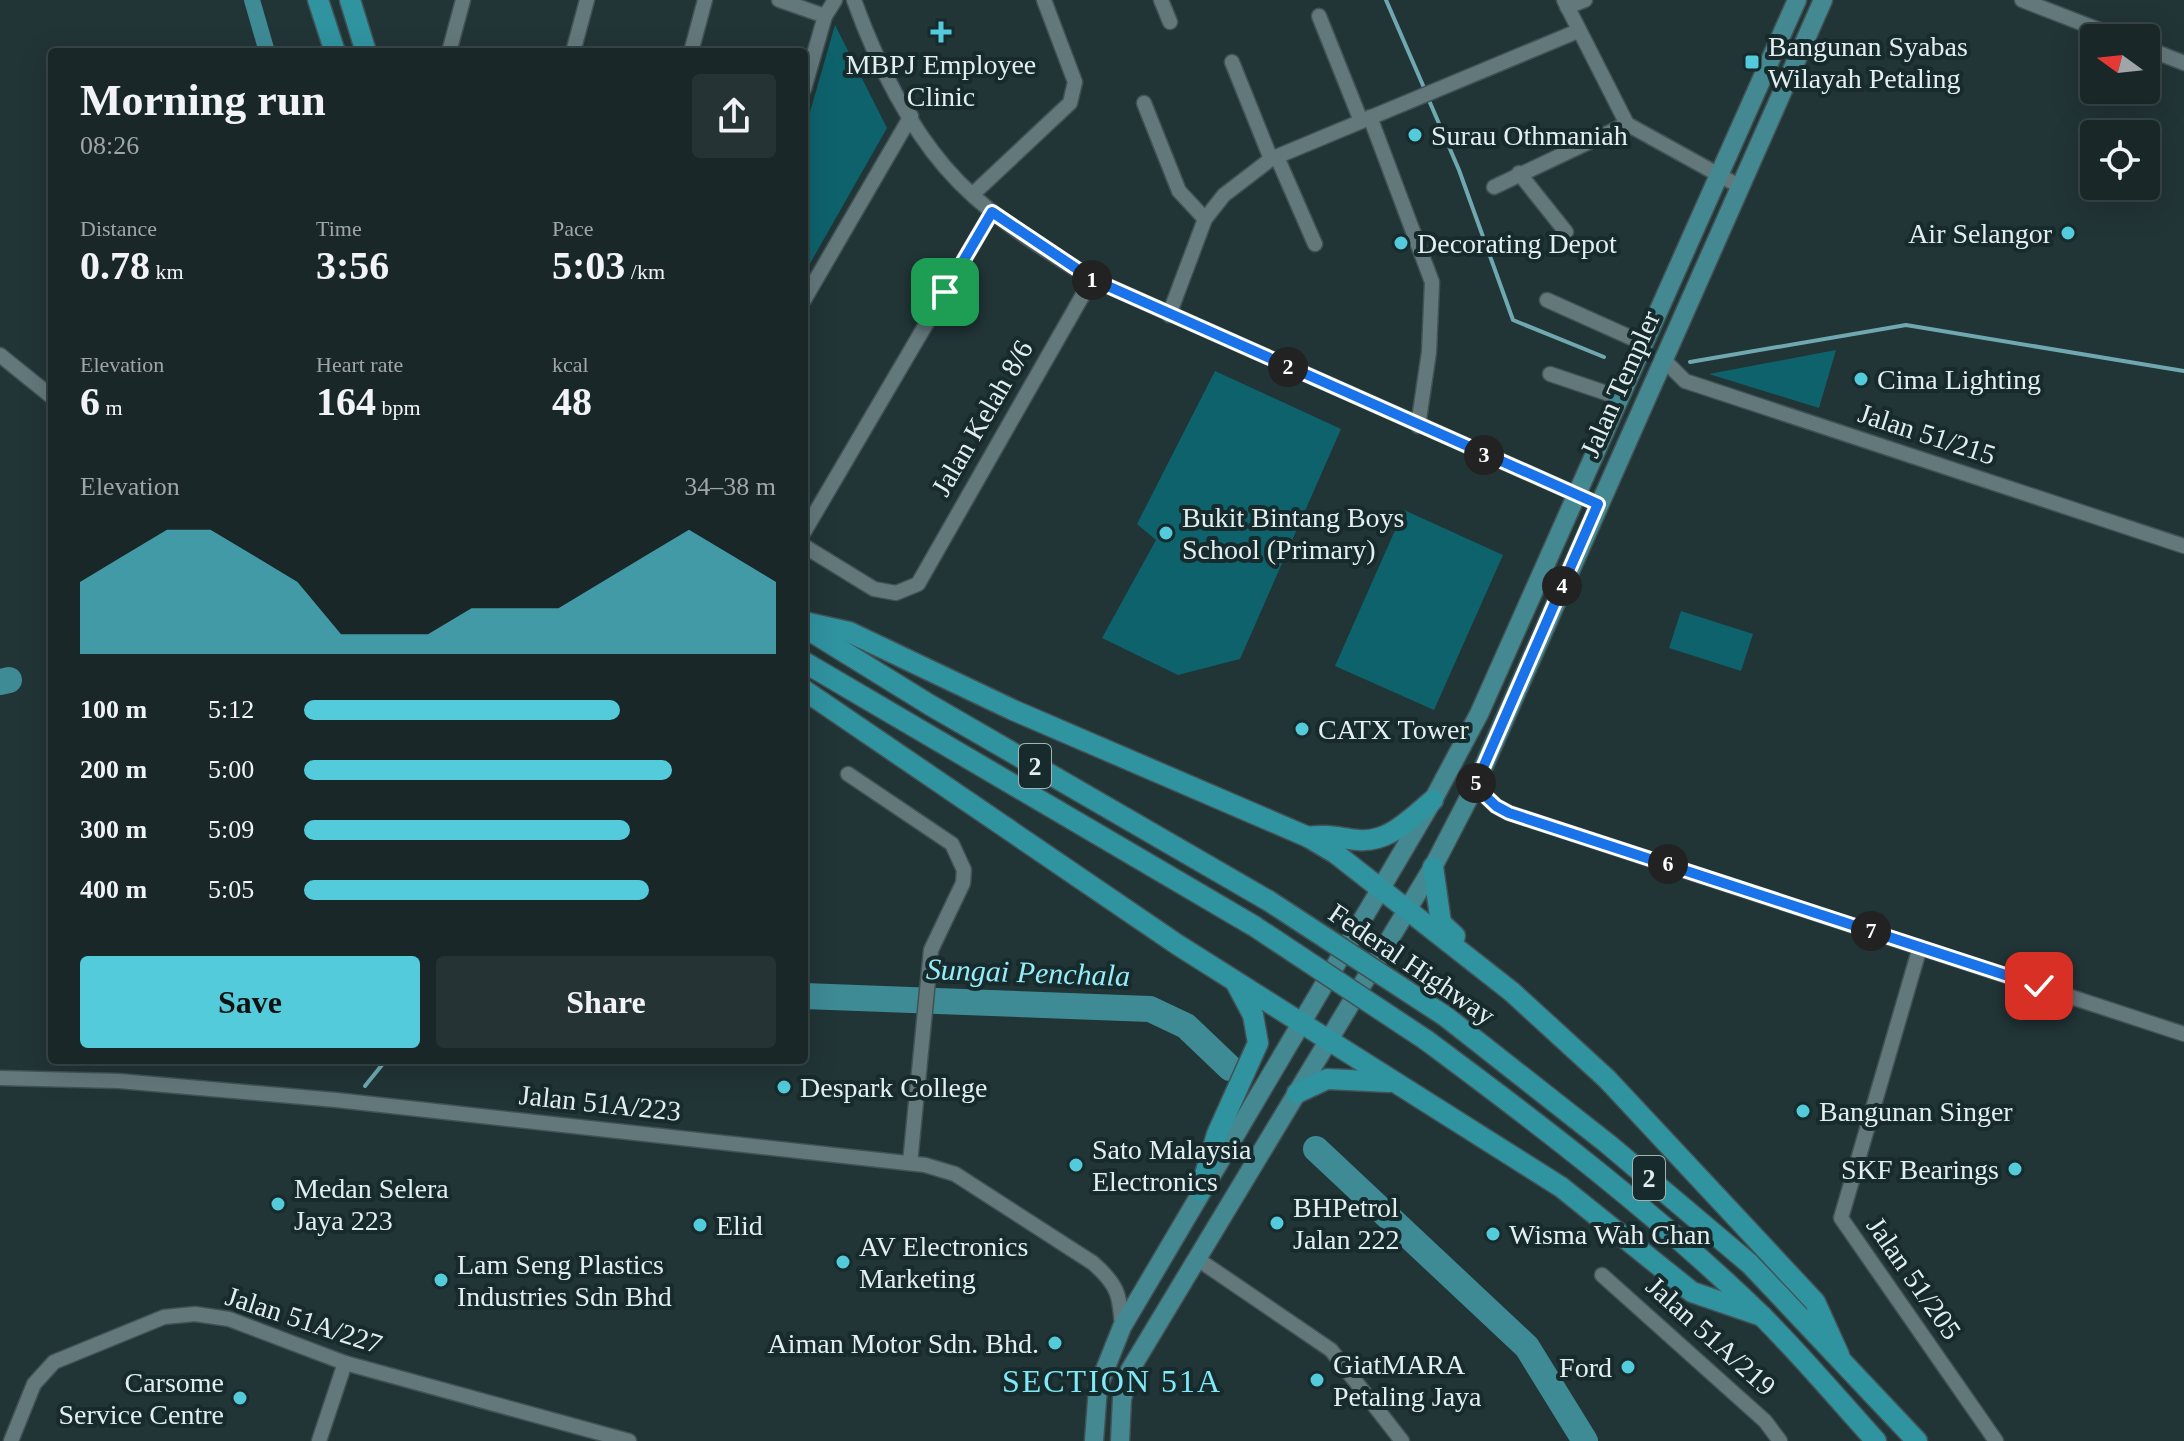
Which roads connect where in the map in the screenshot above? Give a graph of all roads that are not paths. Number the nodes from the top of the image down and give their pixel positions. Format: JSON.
{"nodes":[{"id":1,"x":318,"y":0,"type":"edge"},
{"id":2,"x":350,"y":0,"type":"edge"},
{"id":3,"x":366,"y":0,"type":"edge"},
{"id":4,"x":463,"y":0,"type":"edge"},
{"id":5,"x":587,"y":0,"type":"edge"},
{"id":6,"x":705,"y":0,"type":"edge"},
{"id":7,"x":779,"y":0,"type":"edge"},
{"id":8,"x":835,"y":0,"type":"edge"},
{"id":9,"x":854,"y":0,"type":"edge"},
{"id":10,"x":1044,"y":0,"type":"edge"},
{"id":11,"x":1161,"y":0,"type":"edge"},
{"id":12,"x":1585,"y":0,"type":"edge"},
{"id":13,"x":1797,"y":0,"type":"edge"},
{"id":14,"x":1823,"y":0,"type":"edge"},
{"id":15,"x":2022,"y":0,"type":"edge"},
{"id":16,"x":1566,"y":4,"type":"edge"},
{"id":17,"x":825,"y":16,"type":"junction"},
{"id":18,"x":1319,"y":16,"type":"dead end"},
{"id":19,"x":1170,"y":22,"type":"dead end"},
{"id":20,"x":2084,"y":24,"type":"edge"},
{"id":21,"x":1578,"y":31,"type":"junction"},
{"id":22,"x":334,"y":48,"type":"edge"},
{"id":23,"x":365,"y":48,"type":"edge"},
{"id":24,"x":366,"y":48,"type":"edge"},
{"id":25,"x":450,"y":48,"type":"edge"},
{"id":26,"x":574,"y":48,"type":"edge"},
{"id":27,"x":692,"y":48,"type":"edge"},
{"id":28,"x":2160,"y":54,"type":"edge"},
{"id":29,"x":1232,"y":62,"type":"dead end"},
{"id":30,"x":2184,"y":63,"type":"edge"},
{"id":31,"x":808,"y":75,"type":"edge"},
{"id":32,"x":1144,"y":103,"type":"dead end"},
{"id":33,"x":911,"y":116,"type":"junction"},
{"id":34,"x":1366,"y":119,"type":"junction"},
{"id":35,"x":1627,"y":124,"type":"junction"},
{"id":36,"x":1274,"y":158,"type":"junction"},
{"id":37,"x":1519,"y":173,"type":"junction"},
{"id":38,"x":1719,"y":176,"type":"junction"},
{"id":39,"x":1739,"y":186,"type":"junction"},
{"id":40,"x":1494,"y":187,"type":"dead end"},
{"id":41,"x":973,"y":194,"type":"junction"},
{"id":42,"x":992,"y":212,"type":"junction"},
{"id":43,"x":1205,"y":219,"type":"junction"},
{"id":44,"x":1566,"y":232,"type":"dead end"},
{"id":45,"x":1315,"y":244,"type":"dead end"},
{"id":46,"x":1092,"y":279,"type":"junction"},
{"id":47,"x":808,"y":293,"type":"edge"},
{"id":48,"x":1547,"y":300,"type":"dead end"},
{"id":49,"x":1169,"y":315,"type":"junction"},
{"id":50,"x":1645,"y":344,"type":"junction"},
{"id":51,"x":0,"y":355,"type":"edge"},
{"id":52,"x":1662,"y":358,"type":"junction"},
{"id":53,"x":1550,"y":374,"type":"dead end"},
{"id":54,"x":48,"y":394,"type":"edge"},
{"id":55,"x":1621,"y":398,"type":"junction"},
{"id":56,"x":1418,"y":426,"type":"junction"},
{"id":57,"x":1578,"y":495,"type":"junction"},
{"id":58,"x":1598,"y":504,"type":"junction"},
{"id":59,"x":808,"y":525,"type":"edge"},
{"id":60,"x":2184,"y":546,"type":"edge"},
{"id":61,"x":808,"y":548,"type":"edge"},
{"id":62,"x":808,"y":626,"type":"edge"},
{"id":63,"x":808,"y":628,"type":"edge"},
{"id":64,"x":808,"y":664,"type":"edge"},
{"id":65,"x":808,"y":693,"type":"edge"},
{"id":66,"x":848,"y":774,"type":"dead end"},
{"id":67,"x":1475,"y":786,"type":"junction"},
{"id":68,"x":1433,"y":800,"type":"junction"},
{"id":69,"x":1308,"y":837,"type":"junction"},
{"id":70,"x":1433,"y":867,"type":"junction"},
{"id":71,"x":1381,"y":887,"type":"junction"},
{"id":72,"x":1408,"y":908,"type":"junction"},
{"id":73,"x":1920,"y":947,"type":"junction"},
{"id":74,"x":1234,"y":980,"type":"junction"},
{"id":75,"x":1512,"y":992,"type":"junction"},
{"id":76,"x":1300,"y":1022,"type":"junction"},
{"id":77,"x":2184,"y":1034,"type":"edge"},
{"id":78,"x":1328,"y":1041,"type":"junction"},
{"id":79,"x":0,"y":1078,"type":"edge"},
{"id":80,"x":1393,"y":1082,"type":"junction"},
{"id":81,"x":1297,"y":1093,"type":"junction"},
{"id":82,"x":910,"y":1163,"type":"junction"},
{"id":83,"x":1200,"y":1191,"type":"junction"},
{"id":84,"x":1196,"y":1258,"type":"junction"},
{"id":85,"x":1602,"y":1275,"type":"dead end"},
{"id":86,"x":1762,"y":1316,"type":"junction"},
{"id":87,"x":1122,"y":1327,"type":"junction"},
{"id":88,"x":1839,"y":1355,"type":"junction"},
{"id":89,"x":345,"y":1363,"type":"junction"},
{"id":90,"x":626,"y":1440,"type":"edge"},
{"id":91,"x":11,"y":1441,"type":"edge"},
{"id":92,"x":319,"y":1441,"type":"edge"},
{"id":93,"x":1094,"y":1441,"type":"edge"},
{"id":94,"x":1120,"y":1441,"type":"edge"},
{"id":95,"x":1402,"y":1441,"type":"edge"},
{"id":96,"x":1780,"y":1441,"type":"edge"},
{"id":97,"x":1876,"y":1441,"type":"edge"},
{"id":98,"x":1917,"y":1441,"type":"edge"},
{"id":99,"x":1996,"y":1441,"type":"edge"}],
"edges":[{"from":1,"to":22,"type":"highway"},
{"from":2,"to":23,"type":"highway"},
{"from":3,"to":24,"type":"highway"},
{"from":4,"to":25,"type":"street"},
{"from":5,"to":26,"type":"street"},
{"from":6,"to":27,"type":"street"},
{"from":7,"to":17,"type":"street"},
{"from":8,"to":17,"type":"street"},
{"from":9,"to":33,"type":"street"},
{"from":10,"to":41,"type":"street"},
{"from":11,"to":19,"type":"street"},
{"from":12,"to":16,"type":"street"},
{"from":13,"to":38,"type":"main road","name":"Jalan Templer"},
{"from":14,"to":39,"type":"main road","name":"Jalan Templer"},
{"from":15,"to":20,"type":"street"},
{"from":16,"to":21,"type":"street"},
{"from":17,"to":31,"type":"street"},
{"from":18,"to":34,"type":"street"},
{"from":21,"to":34,"type":"street"},
{"from":21,"to":35,"type":"street"},
{"from":28,"to":30,"type":"street"},
{"from":29,"to":36,"type":"street"},
{"from":32,"to":43,"type":"street"},
{"from":33,"to":41,"type":"street"},
{"from":33,"to":47,"type":"street"},
{"from":34,"to":36,"type":"street"},
{"from":34,"to":56,"type":"street"},
{"from":35,"to":37,"type":"street"},
{"from":35,"to":38,"type":"street"},
{"from":36,"to":43,"type":"street"},
{"from":36,"to":45,"type":"street"},
{"from":37,"to":40,"type":"street"},
{"from":37,"to":44,"type":"street"},
{"from":38,"to":39,"type":"street"},
{"from":38,"to":50,"type":"main road","name":"Jalan Templer"},
{"from":39,"to":52,"type":"main road","name":"Jalan Templer"},
{"from":41,"to":42,"type":"street"},
{"from":42,"to":46,"type":"street"},
{"from":42,"to":59,"type":"street"},
{"from":43,"to":49,"type":"street"},
{"from":46,"to":49,"type":"street"},
{"from":46,"to":61,"type":"street","name":"Jalan Kelah 8/6"},
{"from":48,"to":50,"type":"street"},
{"from":49,"to":56,"type":"street"},
{"from":50,"to":55,"type":"main road","name":"Jalan Templer"},
{"from":51,"to":54,"type":"street"},
{"from":52,"to":58,"type":"main road","name":"Jalan Templer"},
{"from":52,"to":60,"type":"street","name":"Jalan 51/215"},
{"from":53,"to":55,"type":"street"},
{"from":55,"to":57,"type":"main road","name":"Jalan Templer"},
{"from":56,"to":57,"type":"street"},
{"from":57,"to":58,"type":"street"},
{"from":57,"to":68,"type":"main road","name":"Jalan Templer"},
{"from":58,"to":67,"type":"main road","name":"Jalan Templer"},
{"from":62,"to":69,"type":"highway"},
{"from":63,"to":88,"type":"highway","name":"Federal Highway","number":"2","bridge":true},
{"from":64,"to":86,"type":"highway","name":"Federal Highway","number":"2","bridge":true},
{"from":65,"to":74,"type":"highway"},
{"from":66,"to":82,"type":"street"},
{"from":67,"to":70,"type":"main road","name":"Jalan Templer"},
{"from":67,"to":73,"type":"street"},
{"from":68,"to":69,"type":"highway"},
{"from":68,"to":71,"type":"main road","name":"Jalan Templer"},
{"from":69,"to":71,"type":"highway"},
{"from":70,"to":72,"type":"main road","name":"Jalan Templer"},
{"from":70,"to":75,"type":"highway"},
{"from":71,"to":72,"type":"highway"},
{"from":71,"to":76,"type":"main road","name":"Jalan Templer"},
{"from":72,"to":75,"type":"highway"},
{"from":72,"to":78,"type":"main road","name":"Jalan Templer"},
{"from":73,"to":77,"type":"street"},
{"from":73,"to":99,"type":"street","name":"Jalan 51/205"},
{"from":74,"to":76,"type":"highway"},
{"from":74,"to":83,"type":"highway"},
{"from":75,"to":88,"type":"highway"},
{"from":76,"to":78,"type":"highway"},
{"from":76,"to":83,"type":"main road","name":"Jalan Templer"},
{"from":78,"to":80,"type":"highway"},
{"from":78,"to":81,"type":"main road","name":"Jalan Templer"},
{"from":79,"to":82,"type":"street","name":"Jalan 51A/223"},
{"from":80,"to":81,"type":"highway"},
{"from":80,"to":86,"type":"highway"},
{"from":81,"to":84,"type":"main road","name":"Jalan Templer"},
{"from":82,"to":87,"type":"street","name":"Jalan 51A/223"},
{"from":83,"to":87,"type":"main road","name":"Jalan Templer"},
{"from":84,"to":94,"type":"main road","name":"Jalan Templer"},
{"from":84,"to":95,"type":"street"},
{"from":85,"to":96,"type":"street","name":"Jalan 51A/219"},
{"from":86,"to":97,"type":"highway","name":"Federal Highway","number":"2"},
{"from":87,"to":93,"type":"main road","name":"Jalan Templer"},
{"from":88,"to":98,"type":"highway","name":"Federal Highway","number":"2"},
{"from":89,"to":90,"type":"street","name":"Jalan 51A/227"},
{"from":89,"to":91,"type":"street","name":"Jalan 51A/227"},
{"from":89,"to":92,"type":"street"}]}
